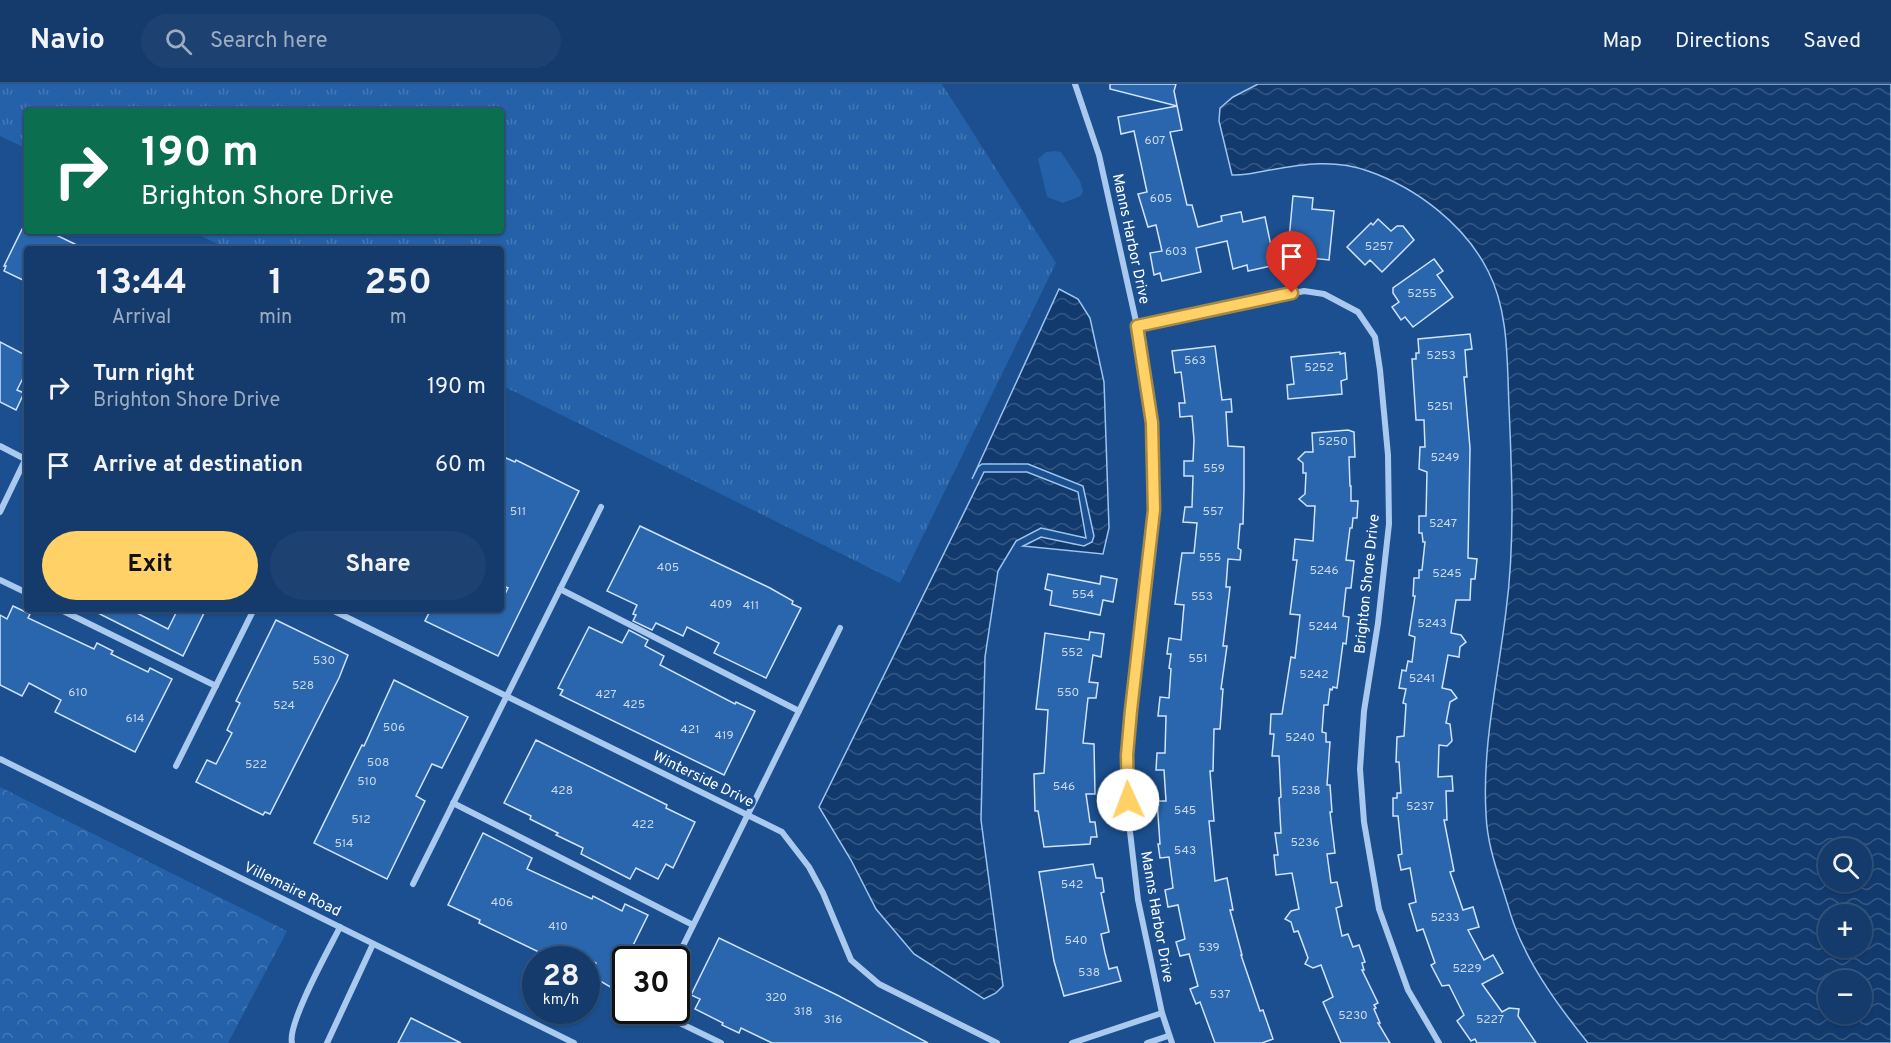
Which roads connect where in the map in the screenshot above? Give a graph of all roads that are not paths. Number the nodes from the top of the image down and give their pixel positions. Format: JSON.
{"nodes":[{"id":1,"x":1075,"y":84,"type":"edge"},
{"id":2,"x":1137,"y":326,"type":"junction"},
{"id":3,"x":0,"y":446,"type":"edge"},
{"id":4,"x":24,"y":457,"type":"edge"},
{"id":5,"x":24,"y":464,"type":"edge"},
{"id":6,"x":601,"y":507,"type":"dead end"},
{"id":7,"x":0,"y":512,"type":"edge"},
{"id":8,"x":0,"y":580,"type":"edge"},
{"id":9,"x":560,"y":589,"type":"junction"},
{"id":10,"x":24,"y":592,"type":"edge"},
{"id":11,"x":65,"y":612,"type":"edge"},
{"id":12,"x":253,"y":612,"type":"edge"},
{"id":13,"x":336,"y":612,"type":"edge"},
{"id":14,"x":840,"y":628,"type":"dead end"},
{"id":15,"x":216,"y":686,"type":"junction"},
{"id":16,"x":506,"y":696,"type":"junction"},
{"id":17,"x":799,"y":711,"type":"junction"},
{"id":18,"x":0,"y":759,"type":"edge"},
{"id":19,"x":176,"y":766,"type":"dead end"},
{"id":20,"x":453,"y":803,"type":"junction"},
{"id":21,"x":747,"y":815,"type":"junction"},
{"id":22,"x":413,"y":884,"type":"dead end"},
{"id":23,"x":693,"y":925,"type":"junction"},
{"id":24,"x":340,"y":927,"type":"junction"},
{"id":25,"x":373,"y":944,"type":"junction"},
{"id":26,"x":683,"y":946,"type":"edge"},
{"id":27,"x":1162,"y":1013,"type":"junction"},
{"id":28,"x":682,"y":1024,"type":"edge"},
{"id":29,"x":1170,"y":1040,"type":"edge"},
{"id":30,"x":292,"y":1043,"type":"edge"},
{"id":31,"x":327,"y":1043,"type":"edge"},
{"id":32,"x":574,"y":1043,"type":"edge"},
{"id":33,"x":721,"y":1043,"type":"edge"},
{"id":34,"x":997,"y":1043,"type":"edge"},
{"id":35,"x":1072,"y":1043,"type":"edge"},
{"id":36,"x":1148,"y":1043,"type":"edge"},
{"id":37,"x":1439,"y":1043,"type":"edge"}],
"edges":[{"from":1,"to":2,"type":"street","name":"Manns Harbor Drive"},
{"from":2,"to":27,"type":"street","name":"Manns Harbor Drive"},
{"from":2,"to":37,"type":"street","name":"Brighton Shore Drive"},
{"from":3,"to":4,"type":"street"},
{"from":5,"to":7,"type":"street"},
{"from":6,"to":9,"type":"street"},
{"from":8,"to":10,"type":"street"},
{"from":9,"to":16,"type":"street"},
{"from":9,"to":17,"type":"street"},
{"from":11,"to":15,"type":"street"},
{"from":12,"to":15,"type":"street"},
{"from":13,"to":16,"type":"street","name":"Winterside Drive"},
{"from":14,"to":17,"type":"street"},
{"from":15,"to":19,"type":"street"},
{"from":16,"to":20,"type":"street"},
{"from":16,"to":21,"type":"street","name":"Winterside Drive"},
{"from":17,"to":21,"type":"street"},
{"from":18,"to":24,"type":"street","name":"Villemaire Road"},
{"from":20,"to":22,"type":"street"},
{"from":20,"to":23,"type":"street"},
{"from":21,"to":23,"type":"street"},
{"from":21,"to":34,"type":"street","name":"Winterside Drive"},
{"from":23,"to":26,"type":"street"},
{"from":24,"to":25,"type":"street","name":"Villemaire Road"},
{"from":24,"to":30,"type":"street"},
{"from":25,"to":31,"type":"street"},
{"from":25,"to":32,"type":"street","name":"Villemaire Road"},
{"from":27,"to":29,"type":"street","name":"Manns Harbor Drive"},
{"from":27,"to":35,"type":"street"},
{"from":28,"to":33,"type":"street"},
{"from":29,"to":36,"type":"street"}]}
